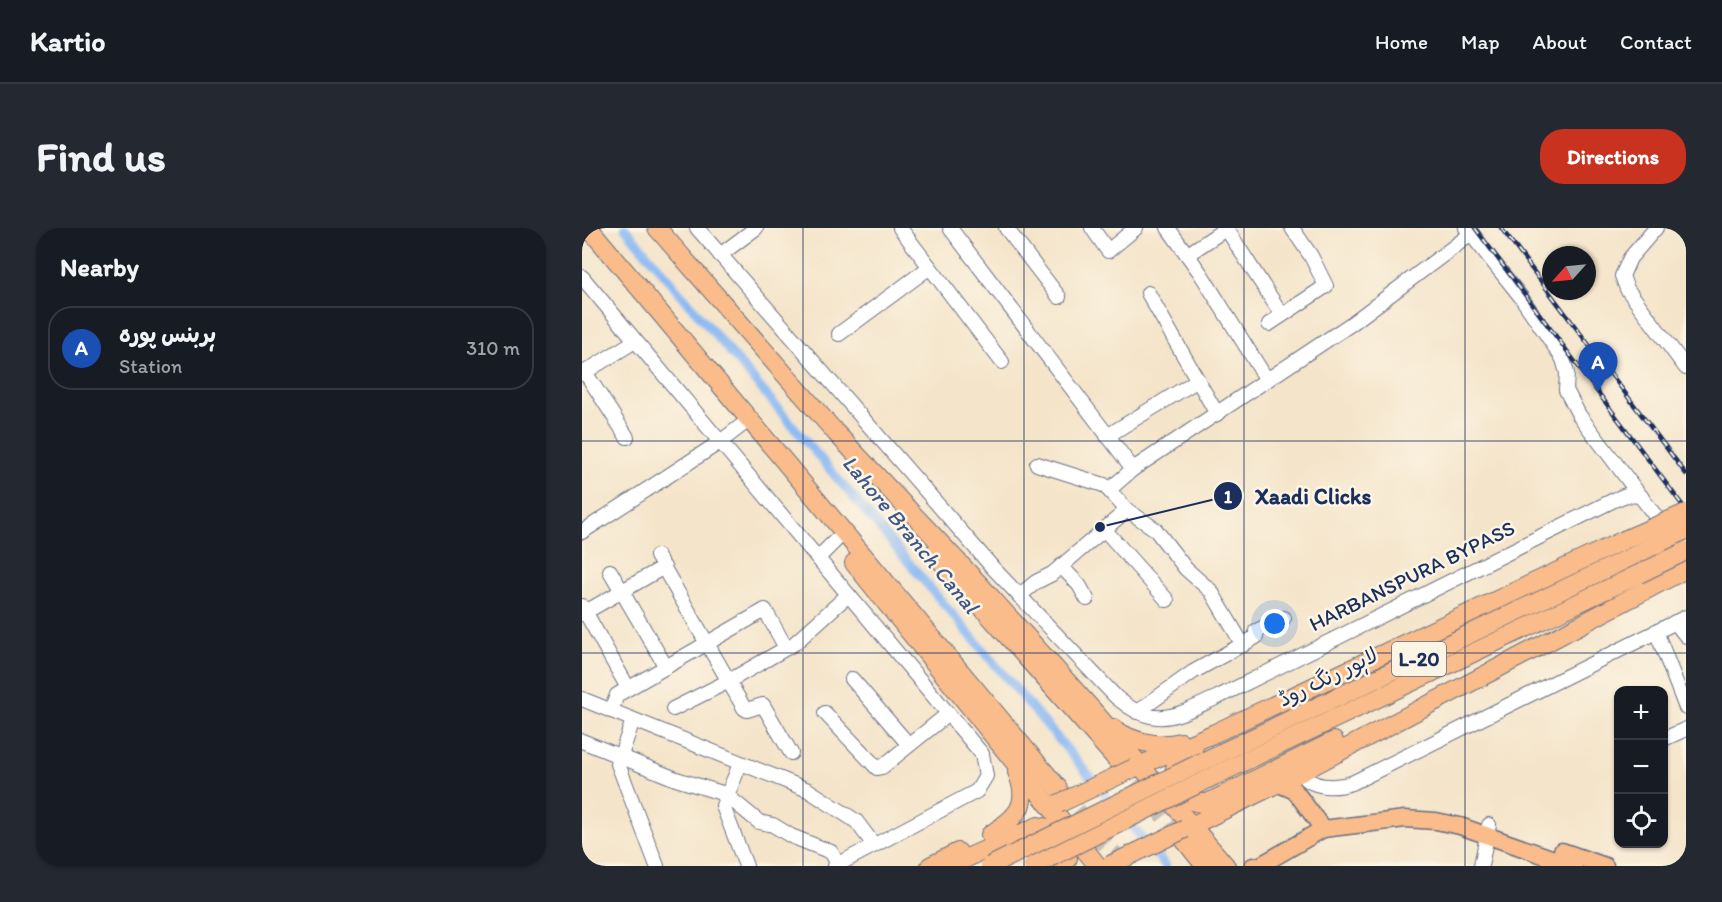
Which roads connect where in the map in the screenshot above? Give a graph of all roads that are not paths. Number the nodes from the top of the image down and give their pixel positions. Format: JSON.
{"nodes":[{"id":1,"x":589,"y":228,"type":"edge"},
{"id":2,"x":657,"y":228,"type":"edge"},
{"id":3,"x":697,"y":228,"type":"edge"},
{"id":4,"x":756,"y":228,"type":"edge"},
{"id":5,"x":900,"y":228,"type":"edge"},
{"id":6,"x":950,"y":228,"type":"edge"},
{"id":7,"x":1006,"y":228,"type":"edge"},
{"id":8,"x":1092,"y":228,"type":"edge"},
{"id":9,"x":1136,"y":228,"type":"edge"},
{"id":10,"x":1168,"y":228,"type":"edge"},
{"id":11,"x":1226,"y":228,"type":"edge"},
{"id":12,"x":1292,"y":228,"type":"edge"},
{"id":13,"x":1656,"y":228,"type":"edge"},
{"id":14,"x":1468,"y":231,"type":"edge"},
{"id":15,"x":1188,"y":254,"type":"junction"},
{"id":16,"x":720,"y":255,"type":"junction"},
{"id":17,"x":930,"y":267,"type":"junction"},
{"id":18,"x":584,"y":284,"type":"edge"},
{"id":19,"x":1148,"y":293,"type":"dead end"},
{"id":20,"x":1059,"y":297,"type":"dead end"},
{"id":21,"x":1282,"y":315,"type":"junction"},
{"id":22,"x":1269,"y":324,"type":"dead end"},
{"id":23,"x":839,"y":334,"type":"dead end"},
{"id":24,"x":636,"y":341,"type":"junction"},
{"id":25,"x":1002,"y":362,"type":"dead end"},
{"id":26,"x":1686,"y":368,"type":"edge"},
{"id":27,"x":583,"y":373,"type":"edge"},
{"id":28,"x":1198,"y":380,"type":"junction"},
{"id":29,"x":1267,"y":380,"type":"junction"},
{"id":30,"x":1217,"y":414,"type":"junction"},
{"id":31,"x":750,"y":419,"type":"junction"},
{"id":32,"x":836,"y":433,"type":"junction"},
{"id":33,"x":1107,"y":436,"type":"junction"},
{"id":34,"x":627,"y":437,"type":"dead end"},
{"id":35,"x":720,"y":442,"type":"junction"},
{"id":36,"x":1037,"y":464,"type":"dead end"},
{"id":37,"x":1132,"y":469,"type":"junction"},
{"id":38,"x":1110,"y":489,"type":"junction"},
{"id":39,"x":1641,"y":496,"type":"junction"},
{"id":40,"x":823,"y":510,"type":"junction"},
{"id":41,"x":1127,"y":510,"type":"junction"},
{"id":42,"x":1686,"y":513,"type":"edge"},
{"id":43,"x":1104,"y":530,"type":"junction"},
{"id":44,"x":1686,"y":530,"type":"edge"},
{"id":45,"x":582,"y":532,"type":"edge"},
{"id":46,"x":836,"y":540,"type":"junction"},
{"id":47,"x":1629,"y":548,"type":"junction"},
{"id":48,"x":1686,"y":551,"type":"edge"},
{"id":49,"x":818,"y":558,"type":"junction"},
{"id":50,"x":1686,"y":559,"type":"edge"},
{"id":51,"x":1061,"y":566,"type":"junction"},
{"id":52,"x":993,"y":568,"type":"junction"},
{"id":53,"x":1686,"y":569,"type":"edge"},
{"id":54,"x":610,"y":571,"type":"dead end"},
{"id":55,"x":1643,"y":582,"type":"junction"},
{"id":56,"x":979,"y":584,"type":"junction"},
{"id":57,"x":622,"y":591,"type":"junction"},
{"id":58,"x":848,"y":595,"type":"junction"},
{"id":59,"x":1020,"y":596,"type":"junction"},
{"id":60,"x":1087,"y":599,"type":"dead end"},
{"id":61,"x":1167,"y":600,"type":"dead end"},
{"id":62,"x":583,"y":610,"type":"edge"},
{"id":63,"x":1284,"y":618,"type":"dead end"},
{"id":64,"x":1680,"y":619,"type":"edge"},
{"id":65,"x":1656,"y":631,"type":"junction"},
{"id":66,"x":1686,"y":636,"type":"edge"},
{"id":67,"x":706,"y":642,"type":"junction"},
{"id":68,"x":1243,"y":645,"type":"junction"},
{"id":69,"x":786,"y":648,"type":"junction"},
{"id":70,"x":666,"y":667,"type":"junction"},
{"id":71,"x":1478,"y":677,"type":"junction"},
{"id":72,"x":852,"y":679,"type":"dead end"},
{"id":73,"x":729,"y":681,"type":"junction"},
{"id":74,"x":628,"y":688,"type":"junction"},
{"id":75,"x":582,"y":699,"type":"edge"},
{"id":76,"x":1686,"y":708,"type":"edge"},
{"id":77,"x":673,"y":709,"type":"dead end"},
{"id":78,"x":611,"y":711,"type":"junction"},
{"id":79,"x":1137,"y":712,"type":"junction"},
{"id":80,"x":825,"y":713,"type":"dead end"},
{"id":81,"x":948,"y":714,"type":"junction"},
{"id":82,"x":1097,"y":715,"type":"junction"},
{"id":83,"x":633,"y":720,"type":"junction"},
{"id":84,"x":1686,"y":729,"type":"edge"},
{"id":85,"x":1215,"y":733,"type":"junction"},
{"id":86,"x":1668,"y":737,"type":"edge"},
{"id":87,"x":582,"y":741,"type":"edge"},
{"id":88,"x":909,"y":745,"type":"junction"},
{"id":89,"x":792,"y":753,"type":"dead end"},
{"id":90,"x":620,"y":756,"type":"junction"},
{"id":91,"x":1013,"y":762,"type":"junction"},
{"id":92,"x":740,"y":764,"type":"junction"},
{"id":93,"x":1130,"y":765,"type":"junction"},
{"id":94,"x":1209,"y":769,"type":"junction"},
{"id":95,"x":1301,"y":772,"type":"junction"},
{"id":96,"x":1279,"y":784,"type":"junction"},
{"id":97,"x":725,"y":794,"type":"junction"},
{"id":98,"x":1056,"y":800,"type":"junction"},
{"id":99,"x":1239,"y":803,"type":"junction"},
{"id":100,"x":1331,"y":827,"type":"junction"},
{"id":101,"x":1488,"y":831,"type":"junction"},
{"id":102,"x":1187,"y":832,"type":"junction"},
{"id":103,"x":990,"y":835,"type":"junction"},
{"id":104,"x":874,"y":846,"type":"junction"},
{"id":105,"x":1215,"y":862,"type":"edge"},
{"id":106,"x":1580,"y":863,"type":"edge"},
{"id":107,"x":836,"y":865,"type":"edge"},
{"id":108,"x":657,"y":866,"type":"edge"},
{"id":109,"x":746,"y":866,"type":"edge"},
{"id":110,"x":930,"y":866,"type":"edge"},
{"id":111,"x":949,"y":866,"type":"edge"},
{"id":112,"x":990,"y":866,"type":"edge"},
{"id":113,"x":1033,"y":866,"type":"edge"},
{"id":114,"x":1064,"y":866,"type":"edge"},
{"id":115,"x":1105,"y":866,"type":"edge"},
{"id":116,"x":1253,"y":866,"type":"edge"},
{"id":117,"x":1259,"y":866,"type":"edge"},
{"id":118,"x":1481,"y":866,"type":"edge"},
{"id":119,"x":1605,"y":866,"type":"edge"}],
"edges":[{"from":1,"to":31,"type":"highway"},
{"from":2,"to":32,"type":"highway"},
{"from":3,"to":16,"type":"street"},
{"from":4,"to":16,"type":"street"},
{"from":5,"to":17,"type":"street"},
{"from":6,"to":33,"type":"street"},
{"from":7,"to":20,"type":"street"},
{"from":8,"to":9,"type":"street"},
{"from":10,"to":15,"type":"street"},
{"from":11,"to":15,"type":"street"},
{"from":11,"to":21,"type":"street"},
{"from":12,"to":21,"type":"street"},
{"from":13,"to":26,"type":"street"},
{"from":14,"to":29,"type":"street"},
{"from":14,"to":39,"type":"street"},
{"from":15,"to":29,"type":"street"},
{"from":16,"to":52,"type":"street"},
{"from":17,"to":23,"type":"street"},
{"from":17,"to":25,"type":"street"},
{"from":18,"to":24,"type":"street"},
{"from":19,"to":28,"type":"street"},
{"from":21,"to":22,"type":"street"},
{"from":24,"to":27,"type":"street"},
{"from":24,"to":35,"type":"street"},
{"from":27,"to":34,"type":"street"},
{"from":28,"to":30,"type":"street"},
{"from":28,"to":33,"type":"street"},
{"from":29,"to":30,"type":"street"},
{"from":30,"to":37,"type":"street"},
{"from":31,"to":35,"type":"street"},
{"from":31,"to":40,"type":"highway"},
{"from":32,"to":56,"type":"highway"},
{"from":32,"to":93,"type":"highway"},
{"from":33,"to":37,"type":"street"},
{"from":35,"to":45,"type":"street"},
{"from":35,"to":49,"type":"street"},
{"from":36,"to":38,"type":"street"},
{"from":37,"to":38,"type":"street"},
{"from":38,"to":41,"type":"street"},
{"from":39,"to":50,"type":"street"},
{"from":39,"to":79,"type":"street","name":"HARBANSPURA BYPASS"},
{"from":40,"to":46,"type":"highway"},
{"from":40,"to":98,"type":"highway"},
{"from":41,"to":43,"type":"street"},
{"from":41,"to":68,"type":"street"},
{"from":42,"to":47,"type":"highway","bridge":true},
{"from":43,"to":51,"type":"street"},
{"from":43,"to":61,"type":"street"},
{"from":44,"to":47,"type":"highway","name":"لاہور رنگ روڈ","number":"L-20","bridge":true},
{"from":46,"to":49,"type":"street"},
{"from":46,"to":91,"type":"highway"},
{"from":47,"to":85,"type":"highway"},
{"from":47,"to":94,"type":"highway","name":"لاہور رنگ روڈ","number":"L-20"},
{"from":48,"to":55,"type":"highway","name":"لاہور رنگ روڈ","number":"L-20","bridge":true},
{"from":49,"to":58,"type":"street"},
{"from":51,"to":59,"type":"street"},
{"from":51,"to":60,"type":"street"},
{"from":52,"to":56,"type":"street"},
{"from":52,"to":59,"type":"street"},
{"from":53,"to":55,"type":"highway"},
{"from":54,"to":57,"type":"street"},
{"from":55,"to":71,"type":"highway"},
{"from":55,"to":94,"type":"highway","name":"لاہور رنگ روڈ","number":"L-20"},
{"from":56,"to":82,"type":"highway"},
{"from":57,"to":62,"type":"street"},
{"from":57,"to":67,"type":"street"},
{"from":57,"to":70,"type":"street"},
{"from":58,"to":69,"type":"street"},
{"from":58,"to":81,"type":"street"},
{"from":59,"to":79,"type":"street"},
{"from":62,"to":74,"type":"street"},
{"from":63,"to":68,"type":"street"},
{"from":64,"to":65,"type":"street"},
{"from":64,"to":66,"type":"street"},
{"from":65,"to":76,"type":"street"},
{"from":65,"to":95,"type":"street"},
{"from":67,"to":69,"type":"street"},
{"from":67,"to":70,"type":"street"},
{"from":67,"to":73,"type":"street"},
{"from":68,"to":79,"type":"street"},
{"from":69,"to":73,"type":"street"},
{"from":70,"to":74,"type":"street"},
{"from":71,"to":85,"type":"highway"},
{"from":71,"to":95,"type":"highway"},
{"from":72,"to":88,"type":"street"},
{"from":73,"to":77,"type":"street"},
{"from":73,"to":89,"type":"street"},
{"from":74,"to":78,"type":"street"},
{"from":75,"to":78,"type":"street"},
{"from":78,"to":83,"type":"street"},
{"from":80,"to":88,"type":"street"},
{"from":81,"to":88,"type":"street"},
{"from":81,"to":104,"type":"street"},
{"from":82,"to":85,"type":"highway"},
{"from":82,"to":93,"type":"highway"},
{"from":83,"to":90,"type":"street"},
{"from":83,"to":92,"type":"street"},
{"from":84,"to":86,"type":"street"},
{"from":85,"to":93,"type":"highway"},
{"from":87,"to":90,"type":"street"},
{"from":90,"to":97,"type":"street"},
{"from":90,"to":108,"type":"street"},
{"from":91,"to":98,"type":"highway"},
{"from":91,"to":103,"type":"highway"},
{"from":92,"to":97,"type":"street"},
{"from":92,"to":104,"type":"street"},
{"from":93,"to":98,"type":"highway","bridge":true},
{"from":93,"to":102,"type":"highway"},
{"from":94,"to":112,"type":"highway","name":"لاہور رنگ روڈ","number":"L-20","bridge":true},
{"from":94,"to":113,"type":"highway","name":"لاہور رنگ روڈ","number":"L-20","bridge":true},
{"from":95,"to":96,"type":"highway"},
{"from":96,"to":99,"type":"highway"},
{"from":96,"to":100,"type":"main road"},
{"from":97,"to":107,"type":"street"},
{"from":97,"to":109,"type":"street"},
{"from":98,"to":103,"type":"highway"},
{"from":98,"to":115,"type":"highway"},
{"from":99,"to":102,"type":"highway"},
{"from":99,"to":105,"type":"highway"},
{"from":100,"to":101,"type":"main road"},
{"from":100,"to":117,"type":"main road"},
{"from":101,"to":106,"type":"main road"},
{"from":101,"to":118,"type":"street"},
{"from":102,"to":105,"type":"highway"},
{"from":102,"to":115,"type":"highway","bridge":true},
{"from":103,"to":110,"type":"highway"},
{"from":104,"to":107,"type":"street"},
{"from":106,"to":119,"type":"main road"},
{"from":111,"to":114,"type":"highway"},
{"from":116,"to":117,"type":"main road"}]}
